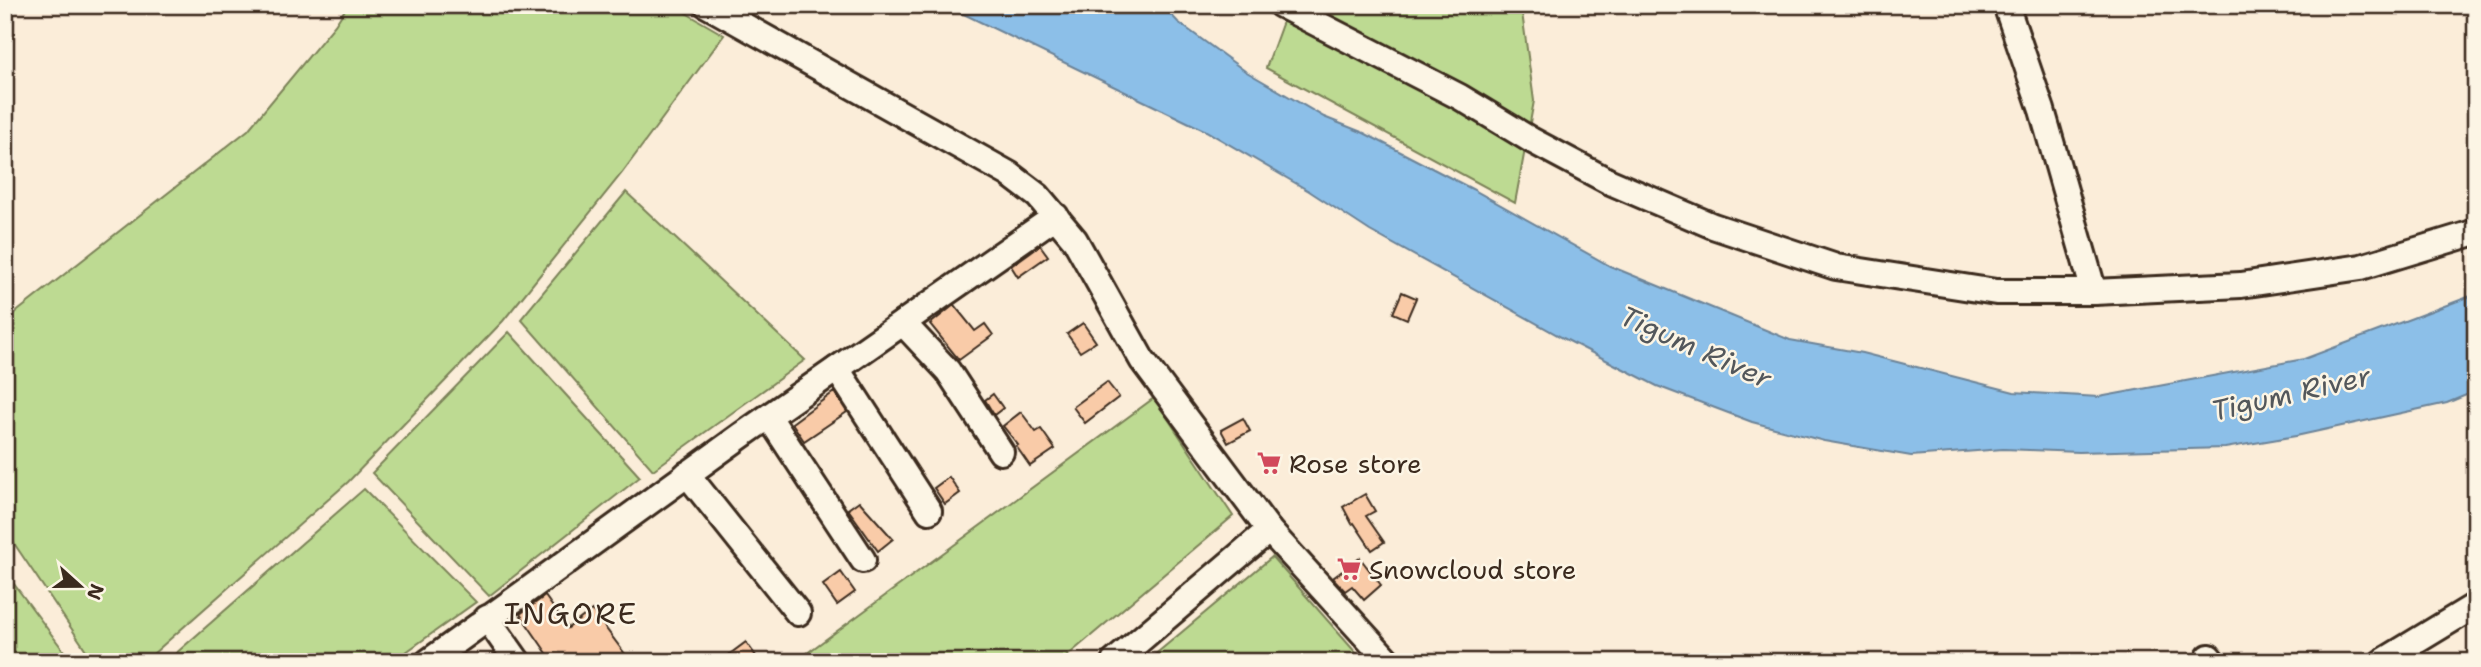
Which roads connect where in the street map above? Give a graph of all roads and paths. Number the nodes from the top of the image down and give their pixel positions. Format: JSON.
{"nodes":[{"id":1,"x":707,"y":5,"type":"edge"},
{"id":2,"x":1281,"y":5,"type":"edge"},
{"id":3,"x":2006,"y":5,"type":"edge"},
{"id":4,"x":1056,"y":216,"type":"junction"},
{"id":5,"x":2476,"y":232,"type":"edge"},
{"id":6,"x":2094,"y":292,"type":"junction"},
{"id":7,"x":903,"y":323,"type":"junction"},
{"id":8,"x":837,"y":369,"type":"junction"},
{"id":9,"x":769,"y":417,"type":"junction"},
{"id":10,"x":1000,"y":452,"type":"dead end"},
{"id":11,"x":688,"y":474,"type":"junction"},
{"id":12,"x":929,"y":511,"type":"dead end"},
{"id":13,"x":1269,"y":530,"type":"junction"},
{"id":14,"x":863,"y":560,"type":"dead end"},
{"id":15,"x":2476,"y":605,"type":"edge"},
{"id":16,"x":798,"y":613,"type":"dead end"},
{"id":17,"x":487,"y":618,"type":"junction"},
{"id":18,"x":428,"y":662,"type":"edge"},
{"id":19,"x":518,"y":662,"type":"edge"},
{"id":20,"x":1114,"y":662,"type":"edge"},
{"id":21,"x":1389,"y":662,"type":"edge"},
{"id":22,"x":2382,"y":662,"type":"edge"}],
"edges":[{"from":1,"to":4,"type":"street"},
{"from":2,"to":6,"type":"street"},
{"from":3,"to":6,"type":"street"},
{"from":4,"to":7,"type":"street"},
{"from":4,"to":13,"type":"street"},
{"from":5,"to":6,"type":"street"},
{"from":7,"to":8,"type":"street"},
{"from":7,"to":10,"type":"street"},
{"from":8,"to":9,"type":"street"},
{"from":8,"to":12,"type":"street"},
{"from":9,"to":11,"type":"street"},
{"from":9,"to":14,"type":"street"},
{"from":11,"to":16,"type":"street"},
{"from":11,"to":17,"type":"street"},
{"from":13,"to":20,"type":"street"},
{"from":13,"to":21,"type":"street"},
{"from":15,"to":22,"type":"street"},
{"from":17,"to":18,"type":"street"},
{"from":17,"to":19,"type":"street"}]}
